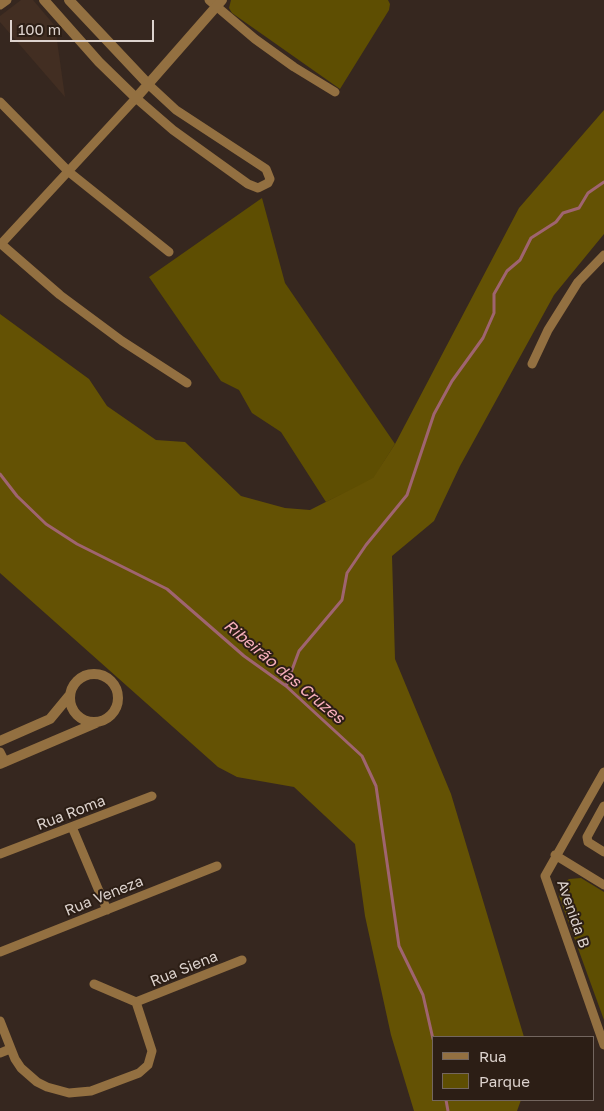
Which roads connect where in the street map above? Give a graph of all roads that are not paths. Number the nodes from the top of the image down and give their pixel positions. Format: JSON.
{"nodes":[{"id":1,"x":7,"y":0,"type":"edge"},
{"id":2,"x":44,"y":0,"type":"edge"},
{"id":3,"x":69,"y":0,"type":"edge"},
{"id":4,"x":216,"y":2,"type":"edge"},
{"id":5,"x":0,"y":5,"type":"edge"},
{"id":6,"x":149,"y":85,"type":"junction"},
{"id":7,"x":335,"y":92,"type":"dead end"},
{"id":8,"x":136,"y":98,"type":"junction"},
{"id":9,"x":0,"y":102,"type":"edge"},
{"id":10,"x":69,"y":172,"type":"junction"},
{"id":11,"x":1,"y":243,"type":"edge"},
{"id":12,"x":169,"y":252,"type":"dead end"},
{"id":13,"x":604,"y":255,"type":"edge"},
{"id":14,"x":532,"y":364,"type":"dead end"},
{"id":15,"x":187,"y":383,"type":"dead end"},
{"id":16,"x":69,"y":696,"type":"junction"},
{"id":17,"x":96,"y":723,"type":"junction"},
{"id":18,"x":0,"y":741,"type":"edge"},
{"id":19,"x":0,"y":752,"type":"edge"},
{"id":20,"x":2,"y":763,"type":"edge"},
{"id":21,"x":604,"y":772,"type":"edge"},
{"id":22,"x":152,"y":796,"type":"dead end"},
{"id":23,"x":604,"y":806,"type":"edge"},
{"id":24,"x":72,"y":827,"type":"junction"},
{"id":25,"x":604,"y":852,"type":"edge"},
{"id":26,"x":0,"y":854,"type":"edge"},
{"id":27,"x":555,"y":855,"type":"junction"},
{"id":28,"x":217,"y":866,"type":"dead end"},
{"id":29,"x":604,"y":885,"type":"edge"},
{"id":30,"x":107,"y":910,"type":"junction"},
{"id":31,"x":0,"y":952,"type":"edge"},
{"id":32,"x":242,"y":960,"type":"dead end"},
{"id":33,"x":94,"y":984,"type":"dead end"},
{"id":34,"x":136,"y":1002,"type":"junction"},
{"id":35,"x":0,"y":1021,"type":"edge"},
{"id":36,"x":604,"y":1045,"type":"edge"},
{"id":37,"x":10,"y":1049,"type":"junction"},
{"id":38,"x":0,"y":1053,"type":"edge"}],
"edges":[{"from":1,"to":5,"type":"street"},
{"from":2,"to":8,"type":"street"},
{"from":3,"to":6,"type":"street"},
{"from":4,"to":6,"type":"street"},
{"from":4,"to":7,"type":"street"},
{"from":6,"to":8,"type":"street"},
{"from":6,"to":8,"type":"street"},
{"from":8,"to":10,"type":"street"},
{"from":9,"to":10,"type":"street"},
{"from":10,"to":11,"type":"street"},
{"from":10,"to":12,"type":"street"},
{"from":11,"to":15,"type":"street"},
{"from":13,"to":14,"type":"street"},
{"from":16,"to":17,"type":"street"},
{"from":16,"to":17,"type":"street"},
{"from":16,"to":18,"type":"street"},
{"from":17,"to":20,"type":"street"},
{"from":19,"to":20,"type":"street"},
{"from":21,"to":27,"type":"street"},
{"from":22,"to":24,"type":"street","name":"Rua Roma"},
{"from":23,"to":25,"type":"street"},
{"from":24,"to":26,"type":"street","name":"Rua Roma"},
{"from":24,"to":30,"type":"street"},
{"from":27,"to":29,"type":"street"},
{"from":27,"to":36,"type":"street","name":"Avenida B"},
{"from":28,"to":30,"type":"street","name":"Rua Veneza"},
{"from":30,"to":31,"type":"street","name":"Rua Veneza"},
{"from":32,"to":34,"type":"street","name":"Rua Siena"},
{"from":33,"to":34,"type":"street"},
{"from":34,"to":37,"type":"street"},
{"from":35,"to":37,"type":"street"},
{"from":37,"to":38,"type":"street"}]}
